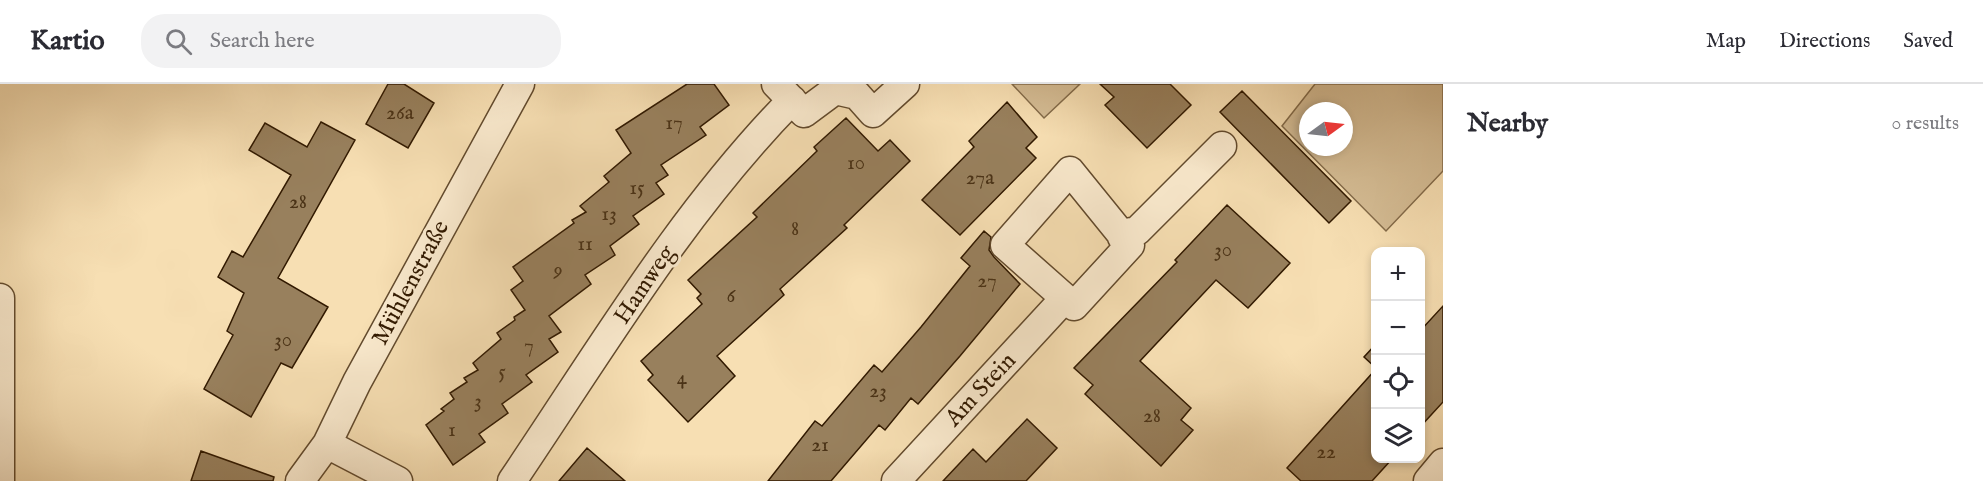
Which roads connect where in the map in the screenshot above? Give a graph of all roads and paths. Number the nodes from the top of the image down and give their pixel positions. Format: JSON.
{"nodes":[{"id":1,"x":520,"y":84,"type":"edge"},
{"id":2,"x":905,"y":84,"type":"edge"},
{"id":3,"x":784,"y":92,"type":"edge"},
{"id":4,"x":1222,"y":146,"type":"dead end"},
{"id":5,"x":1122,"y":237,"type":"junction"},
{"id":6,"x":0,"y":298,"type":"edge"},
{"id":7,"x":1065,"y":298,"type":"junction"},
{"id":8,"x":327,"y":444,"type":"junction"},
{"id":9,"x":1443,"y":463,"type":"edge"},
{"id":10,"x":0,"y":481,"type":"edge"},
{"id":11,"x":300,"y":481,"type":"edge"},
{"id":12,"x":398,"y":481,"type":"edge"},
{"id":13,"x":512,"y":481,"type":"edge"},
{"id":14,"x":896,"y":481,"type":"edge"},
{"id":15,"x":1428,"y":481,"type":"edge"}],
"edges":[{"from":1,"to":8,"type":"street","name":"Mühlenstraße"},
{"from":2,"to":3,"type":"street","name":"Hamweg"},
{"from":3,"to":13,"type":"street","name":"Hamweg"},
{"from":4,"to":5,"type":"street"},
{"from":5,"to":7,"type":"street"},
{"from":5,"to":7,"type":"street"},
{"from":6,"to":10,"type":"street"},
{"from":7,"to":14,"type":"street","name":"Am Stein"},
{"from":8,"to":11,"type":"street","name":"Mühlenstraße"},
{"from":8,"to":12,"type":"street"},
{"from":9,"to":15,"type":"street"}]}
